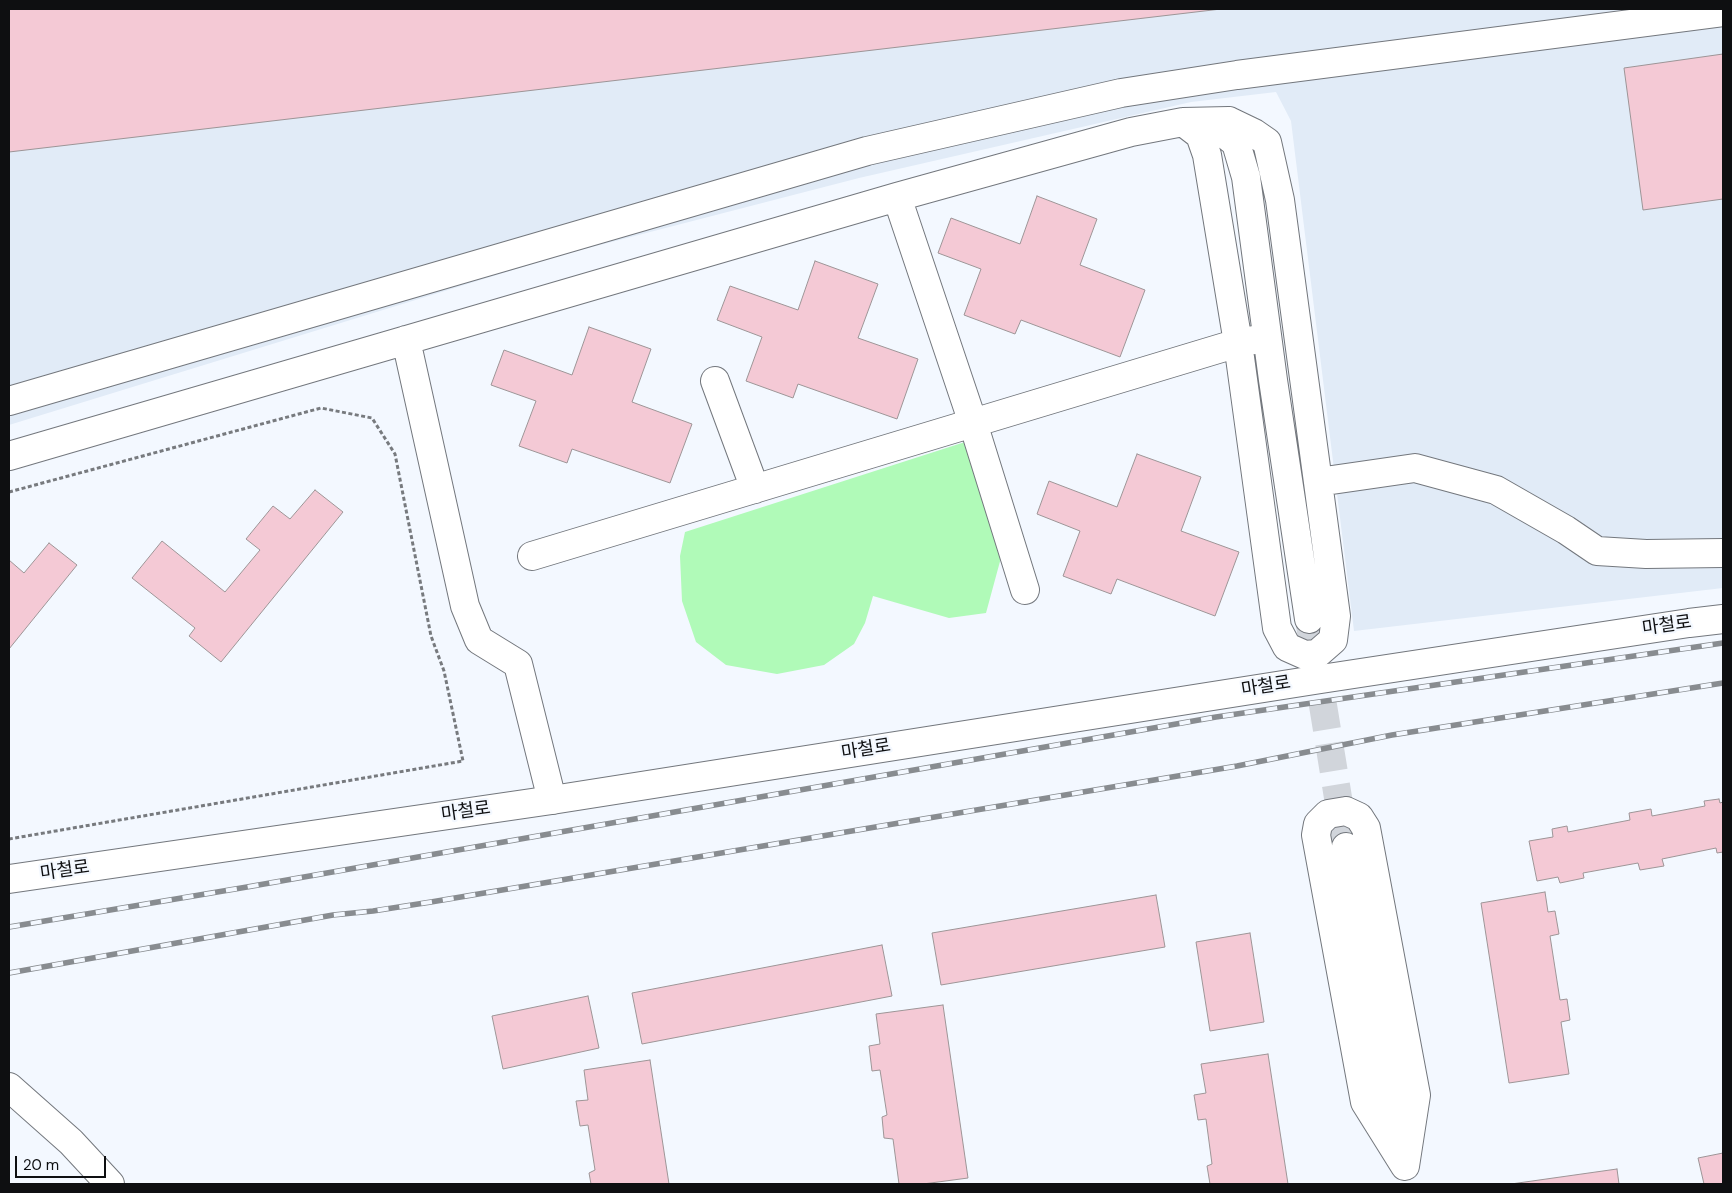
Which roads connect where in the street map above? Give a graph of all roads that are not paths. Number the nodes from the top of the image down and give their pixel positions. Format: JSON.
{"nodes":[{"id":1,"x":1723,"y":12,"type":"edge"},
{"id":2,"x":1183,"y":122,"type":"junction"},
{"id":3,"x":896,"y":198,"type":"junction"},
{"id":4,"x":1297,"y":331,"type":"junction"},
{"id":5,"x":1267,"y":337,"type":"junction"},
{"id":6,"x":406,"y":340,"type":"junction"},
{"id":7,"x":1238,"y":343,"type":"junction"},
{"id":8,"x":715,"y":381,"type":"dead end"},
{"id":9,"x":9,"y":401,"type":"edge"},
{"id":10,"x":974,"y":423,"type":"junction"},
{"id":11,"x":9,"y":456,"type":"edge"},
{"id":12,"x":1318,"y":482,"type":"junction"},
{"id":13,"x":755,"y":489,"type":"junction"},
{"id":14,"x":1723,"y":553,"type":"edge"},
{"id":15,"x":532,"y":556,"type":"dead end"},
{"id":16,"x":1025,"y":590,"type":"dead end"},
{"id":17,"x":1309,"y":619,"type":"tunnel mouth"},
{"id":18,"x":1723,"y":619,"type":"edge"},
{"id":19,"x":1319,"y":666,"type":"junction"},
{"id":20,"x":552,"y":800,"type":"junction"},
{"id":21,"x":1346,"y":847,"type":"tunnel mouth"},
{"id":22,"x":9,"y":879,"type":"edge"},
{"id":23,"x":9,"y":1088,"type":"edge"},
{"id":24,"x":1407,"y":1175,"type":"edge"},
{"id":25,"x":110,"y":1184,"type":"edge"}],
"edges":[{"from":1,"to":9,"type":"street"},
{"from":2,"to":3,"type":"street"},
{"from":2,"to":4,"type":"street"},
{"from":2,"to":5,"type":"street"},
{"from":2,"to":7,"type":"street"},
{"from":3,"to":6,"type":"street"},
{"from":3,"to":10,"type":"street"},
{"from":4,"to":5,"type":"street"},
{"from":4,"to":12,"type":"street"},
{"from":5,"to":7,"type":"street"},
{"from":5,"to":17,"type":"street"},
{"from":6,"to":11,"type":"street"},
{"from":6,"to":20,"type":"street"},
{"from":7,"to":10,"type":"street"},
{"from":7,"to":19,"type":"street"},
{"from":8,"to":13,"type":"street"},
{"from":10,"to":13,"type":"street"},
{"from":10,"to":16,"type":"street"},
{"from":12,"to":14,"type":"street"},
{"from":12,"to":19,"type":"street"},
{"from":13,"to":15,"type":"street"},
{"from":18,"to":19,"type":"street","name":"마철로"},
{"from":19,"to":20,"type":"street","name":"마철로"},
{"from":20,"to":22,"type":"street","name":"마철로"},
{"from":21,"to":24,"type":"street"},
{"from":23,"to":25,"type":"street"},
{"from":24,"to":24,"type":"street"}]}
